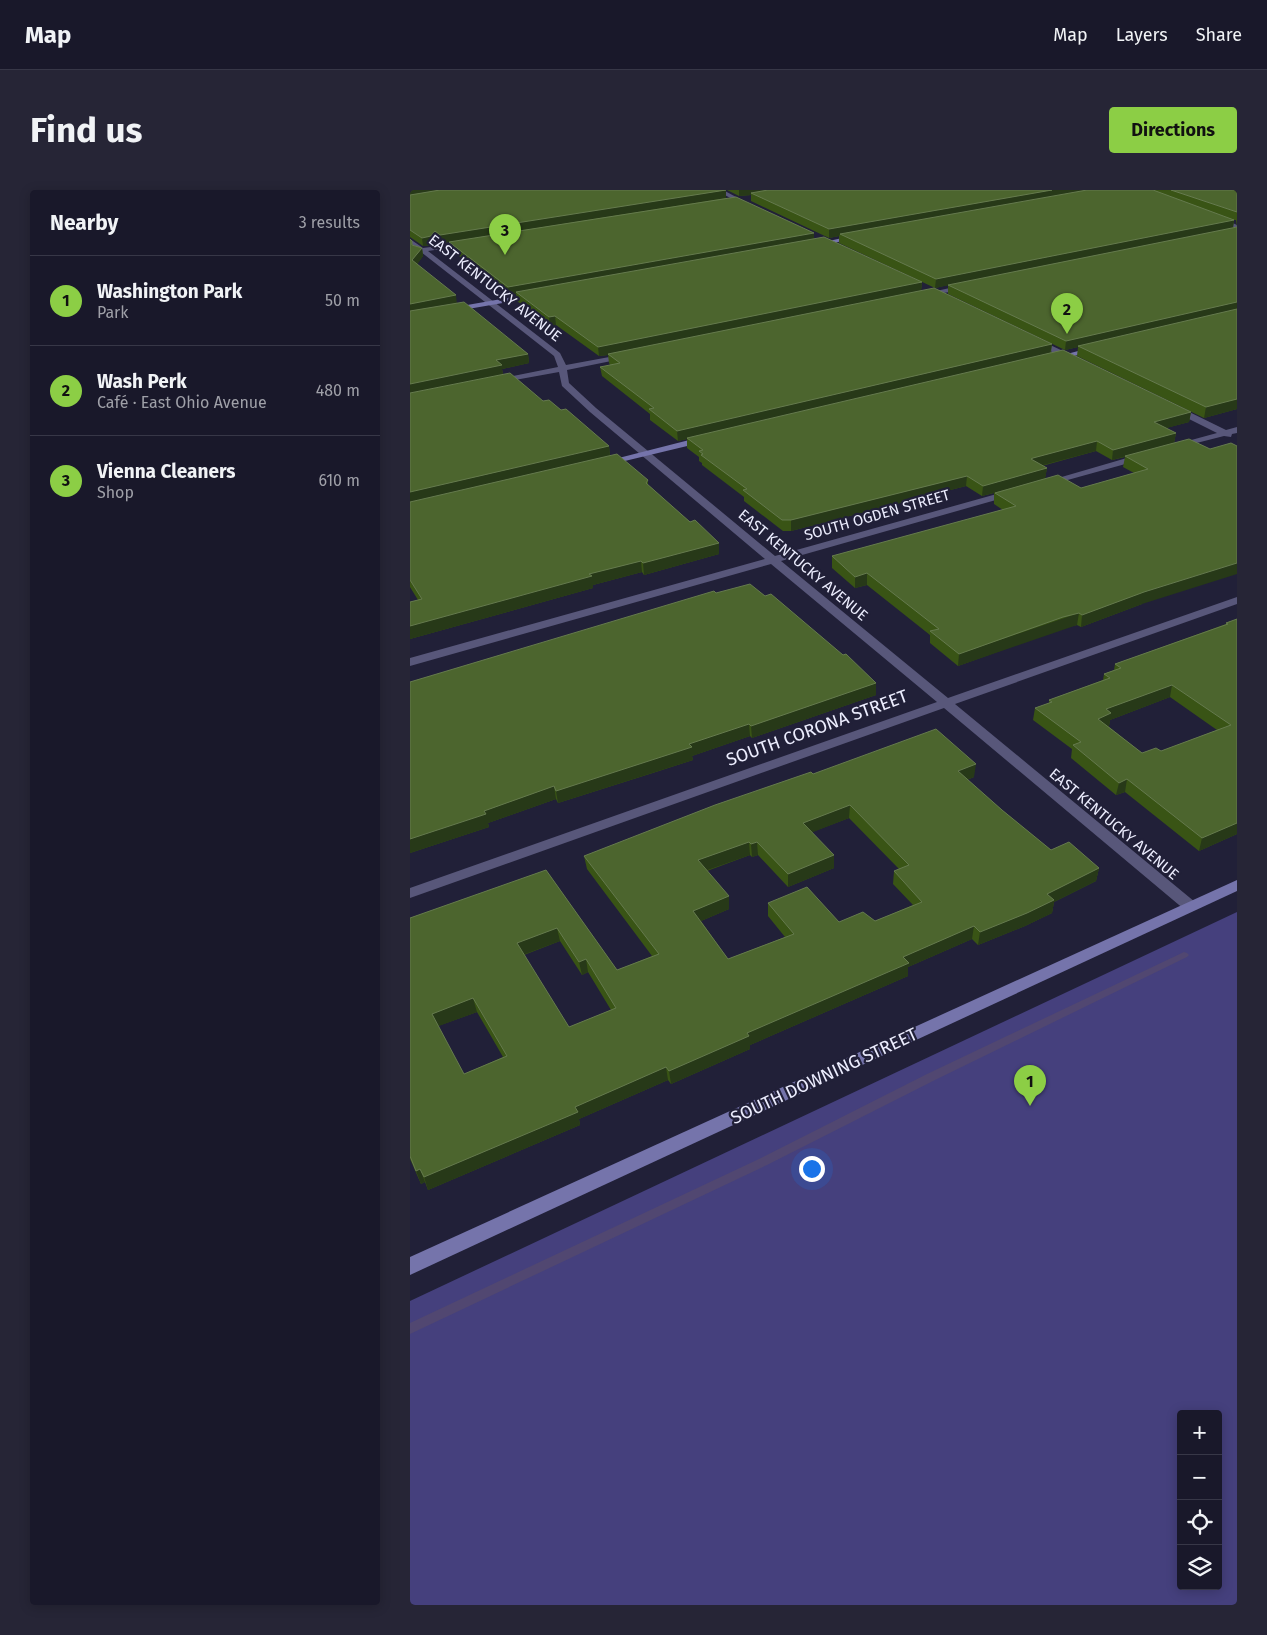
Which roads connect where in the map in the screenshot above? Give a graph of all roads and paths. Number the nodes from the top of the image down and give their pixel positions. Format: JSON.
{"nodes":[{"id":1,"x":718,"y":190,"type":"edge"},
{"id":2,"x":751,"y":197,"type":"edge"},
{"id":3,"x":737,"y":200,"type":"junction"},
{"id":4,"x":722,"y":202,"type":"edge"},
{"id":5,"x":761,"y":211,"type":"edge"},
{"id":6,"x":1207,"y":214,"type":"edge"},
{"id":7,"x":1237,"y":226,"type":"edge"},
{"id":8,"x":1237,"y":232,"type":"edge"},
{"id":9,"x":1227,"y":233,"type":"edge"},
{"id":10,"x":871,"y":234,"type":"edge"},
{"id":11,"x":814,"y":237,"type":"edge"},
{"id":12,"x":410,"y":241,"type":"edge"},
{"id":13,"x":479,"y":241,"type":"edge"},
{"id":14,"x":826,"y":242,"type":"junction"},
{"id":15,"x":810,"y":245,"type":"edge"},
{"id":16,"x":837,"y":248,"type":"edge"},
{"id":17,"x":422,"y":251,"type":"junction"},
{"id":18,"x":410,"y":252,"type":"edge"},
{"id":19,"x":917,"y":285,"type":"edge"},
{"id":20,"x":974,"y":285,"type":"edge"},
{"id":21,"x":547,"y":293,"type":"edge"},
{"id":22,"x":934,"y":293,"type":"junction"},
{"id":23,"x":914,"y":297,"type":"edge"},
{"id":24,"x":950,"y":300,"type":"edge"},
{"id":25,"x":488,"y":303,"type":"junction"},
{"id":26,"x":410,"y":318,"type":"edge"},
{"id":27,"x":1024,"y":335,"type":"edge"},
{"id":28,"x":1103,"y":346,"type":"edge"},
{"id":29,"x":640,"y":352,"type":"edge"},
{"id":30,"x":1066,"y":355,"type":"junction"},
{"id":31,"x":1038,"y":362,"type":"edge"},
{"id":32,"x":1088,"y":366,"type":"edge"},
{"id":33,"x":562,"y":368,"type":"junction"},
{"id":34,"x":486,"y":384,"type":"edge"},
{"id":35,"x":1166,"y":404,"type":"edge"},
{"id":36,"x":1237,"y":430,"type":"edge"},
{"id":37,"x":1225,"y":433,"type":"junction"},
{"id":38,"x":714,"y":437,"type":"edge"},
{"id":39,"x":1237,"y":439,"type":"edge"},
{"id":40,"x":647,"y":453,"type":"junction"},
{"id":41,"x":590,"y":466,"type":"edge"},
{"id":42,"x":774,"y":560,"type":"junction"},
{"id":43,"x":1237,"y":600,"type":"edge"},
{"id":44,"x":410,"y":662,"type":"edge"},
{"id":45,"x":944,"y":702,"type":"junction"},
{"id":46,"x":1237,"y":885,"type":"edge"},
{"id":47,"x":410,"y":893,"type":"edge"},
{"id":48,"x":1190,"y":906,"type":"junction"},
{"id":49,"x":410,"y":1266,"type":"edge"}],
"edges":[{"from":1,"to":3,"type":"street"},
{"from":2,"to":3,"type":"street"},
{"from":3,"to":4,"type":"street"},
{"from":3,"to":5,"type":"street"},
{"from":6,"to":7,"type":"street"},
{"from":8,"to":9,"type":"street"},
{"from":10,"to":14,"type":"main road"},
{"from":11,"to":14,"type":"street"},
{"from":12,"to":17,"type":"street","name":"EAST KENTUCKY AVENUE"},
{"from":13,"to":17,"type":"street"},
{"from":14,"to":15,"type":"main road"},
{"from":14,"to":16,"type":"street"},
{"from":17,"to":18,"type":"street"},
{"from":17,"to":25,"type":"street","name":"EAST KENTUCKY AVENUE"},
{"from":19,"to":22,"type":"street"},
{"from":20,"to":22,"type":"street"},
{"from":21,"to":25,"type":"main road"},
{"from":22,"to":23,"type":"street"},
{"from":22,"to":24,"type":"street"},
{"from":25,"to":26,"type":"main road"},
{"from":25,"to":33,"type":"street","name":"EAST KENTUCKY AVENUE"},
{"from":27,"to":30,"type":"street"},
{"from":28,"to":30,"type":"main road"},
{"from":29,"to":33,"type":"street"},
{"from":30,"to":31,"type":"main road"},
{"from":30,"to":32,"type":"street"},
{"from":33,"to":34,"type":"street"},
{"from":33,"to":40,"type":"street","name":"EAST KENTUCKY AVENUE"},
{"from":35,"to":37,"type":"street"},
{"from":36,"to":37,"type":"street","name":"SOUTH OGDEN STREET"},
{"from":37,"to":39,"type":"street"},
{"from":37,"to":42,"type":"street","name":"SOUTH OGDEN STREET"},
{"from":38,"to":40,"type":"main road"},
{"from":40,"to":41,"type":"main road"},
{"from":40,"to":42,"type":"street","name":"EAST KENTUCKY AVENUE"},
{"from":42,"to":44,"type":"street","name":"SOUTH OGDEN STREET"},
{"from":42,"to":45,"type":"street","name":"EAST KENTUCKY AVENUE"},
{"from":43,"to":45,"type":"street","name":"SOUTH CORONA STREET"},
{"from":45,"to":47,"type":"street","name":"SOUTH CORONA STREET"},
{"from":45,"to":48,"type":"street","name":"EAST KENTUCKY AVENUE"},
{"from":46,"to":48,"type":"main road","name":"SOUTH DOWNING STREET"},
{"from":48,"to":49,"type":"main road","name":"SOUTH DOWNING STREET"}]}
